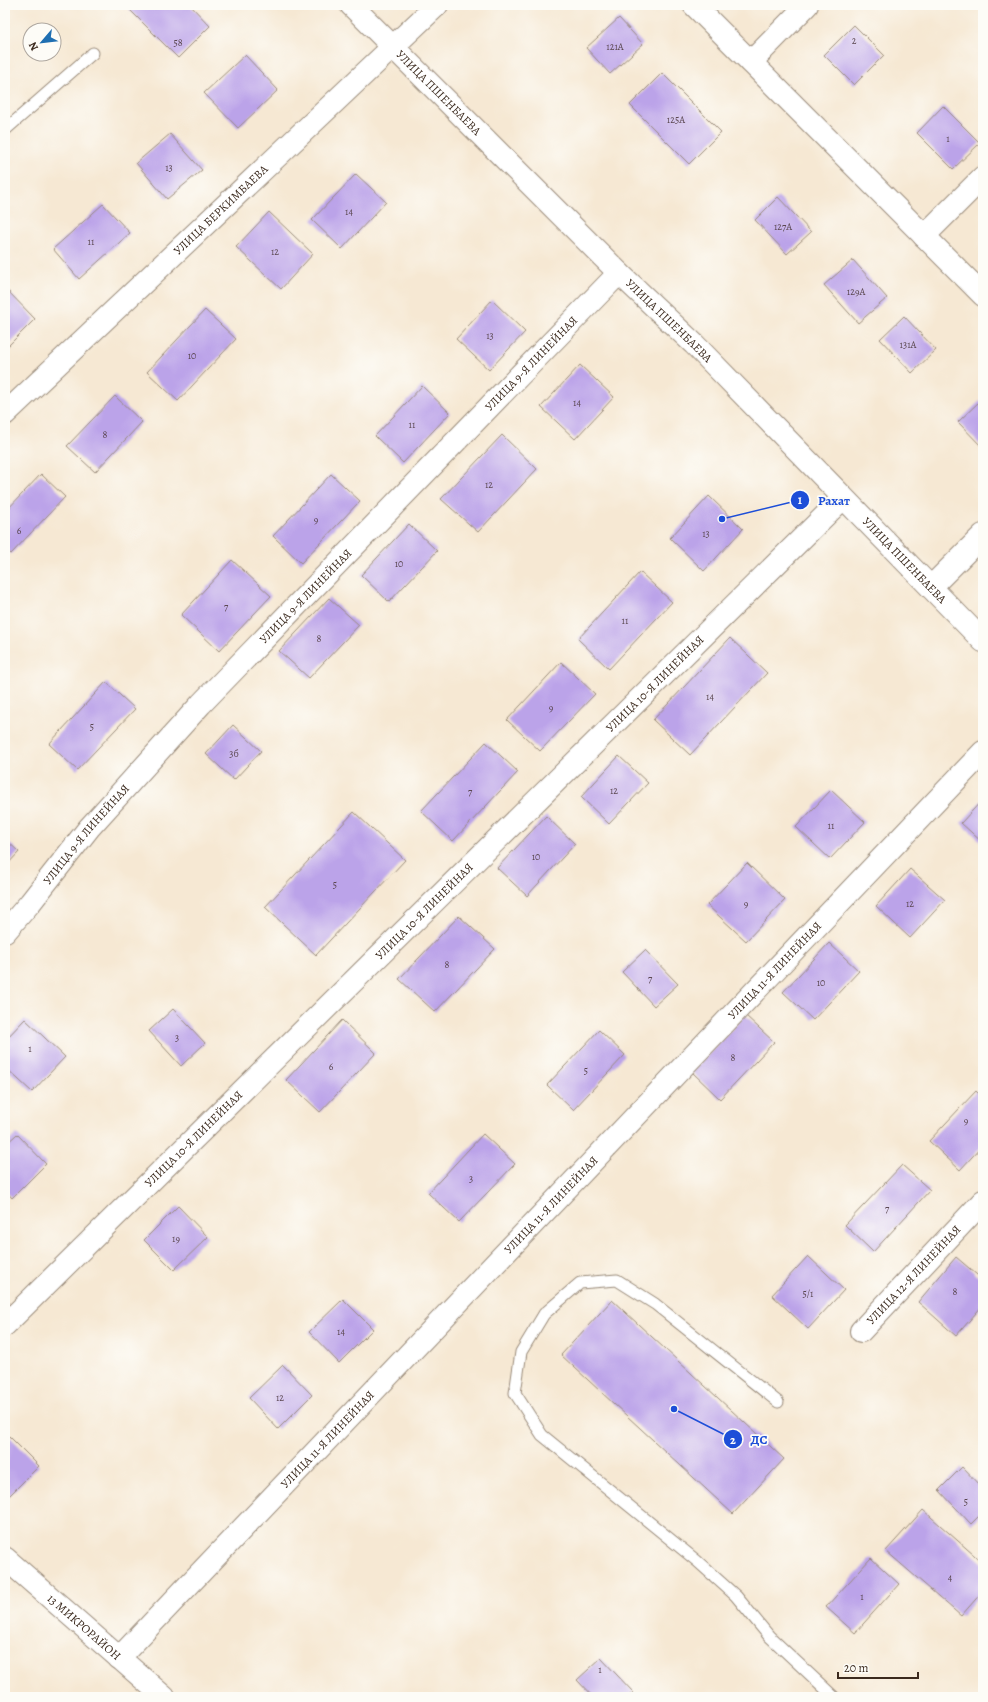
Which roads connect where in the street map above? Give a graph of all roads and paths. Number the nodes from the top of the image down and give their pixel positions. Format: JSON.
{"nodes":[{"id":1,"x":351,"y":5,"type":"edge"},
{"id":2,"x":437,"y":5,"type":"edge"},
{"id":3,"x":694,"y":5,"type":"edge"},
{"id":4,"x":807,"y":5,"type":"edge"},
{"id":5,"x":393,"y":47,"type":"junction"},
{"id":6,"x":93,"y":53,"type":"dead end"},
{"id":7,"x":751,"y":62,"type":"junction"},
{"id":8,"x":5,"y":130,"type":"edge"},
{"id":9,"x":983,"y":177,"type":"edge"},
{"id":10,"x":924,"y":236,"type":"junction"},
{"id":11,"x":619,"y":273,"type":"junction"},
{"id":12,"x":983,"y":295,"type":"edge"},
{"id":13,"x":5,"y":414,"type":"edge"},
{"id":14,"x":843,"y":498,"type":"junction"},
{"id":15,"x":983,"y":535,"type":"edge"},
{"id":16,"x":931,"y":587,"type":"junction"},
{"id":17,"x":983,"y":641,"type":"edge"},
{"id":18,"x":983,"y":752,"type":"edge"},
{"id":19,"x":5,"y":932,"type":"edge"},
{"id":20,"x":983,"y":1201,"type":"edge"},
{"id":21,"x":5,"y":1325,"type":"edge"},
{"id":22,"x":861,"y":1331,"type":"dead end"},
{"id":23,"x":778,"y":1402,"type":"dead end"},
{"id":24,"x":5,"y":1558,"type":"edge"},
{"id":25,"x":119,"y":1658,"type":"junction"},
{"id":26,"x":164,"y":1697,"type":"edge"},
{"id":27,"x":834,"y":1697,"type":"edge"}],
"edges":[{"from":1,"to":5,"type":"street","name":"УЛИЦА ПШЕНБАЕВА"},
{"from":2,"to":5,"type":"street","name":"УЛИЦА БЕРКИМБАЕВА"},
{"from":3,"to":7,"type":"street"},
{"from":4,"to":7,"type":"street"},
{"from":5,"to":11,"type":"street","name":"УЛИЦА ПШЕНБАЕВА"},
{"from":5,"to":13,"type":"street","name":"УЛИЦА БЕРКИМБАЕВА"},
{"from":6,"to":8,"type":"lane"},
{"from":7,"to":10,"type":"street"},
{"from":9,"to":10,"type":"street"},
{"from":10,"to":12,"type":"street"},
{"from":11,"to":14,"type":"street","name":"УЛИЦА ПШЕНБАЕВА"},
{"from":11,"to":19,"type":"street","name":"УЛИЦА 9-Я ЛИНЕЙНАЯ"},
{"from":14,"to":16,"type":"street","name":"УЛИЦА ПШЕНБАЕВА"},
{"from":14,"to":21,"type":"street","name":"УЛИЦА 10-Я ЛИНЕЙНАЯ"},
{"from":15,"to":16,"type":"street"},
{"from":16,"to":17,"type":"street","name":"УЛИЦА ПШЕНБАЕВА"},
{"from":18,"to":25,"type":"street","name":"УЛИЦА 11-Я ЛИНЕЙНАЯ"},
{"from":20,"to":22,"type":"street","name":"УЛИЦА 12-Я ЛИНЕЙНАЯ"},
{"from":23,"to":27,"type":"lane"},
{"from":24,"to":25,"type":"street","name":"13 МИКРОРАЙОН"},
{"from":25,"to":26,"type":"street","name":"13 МИКРОРАЙОН"}]}
